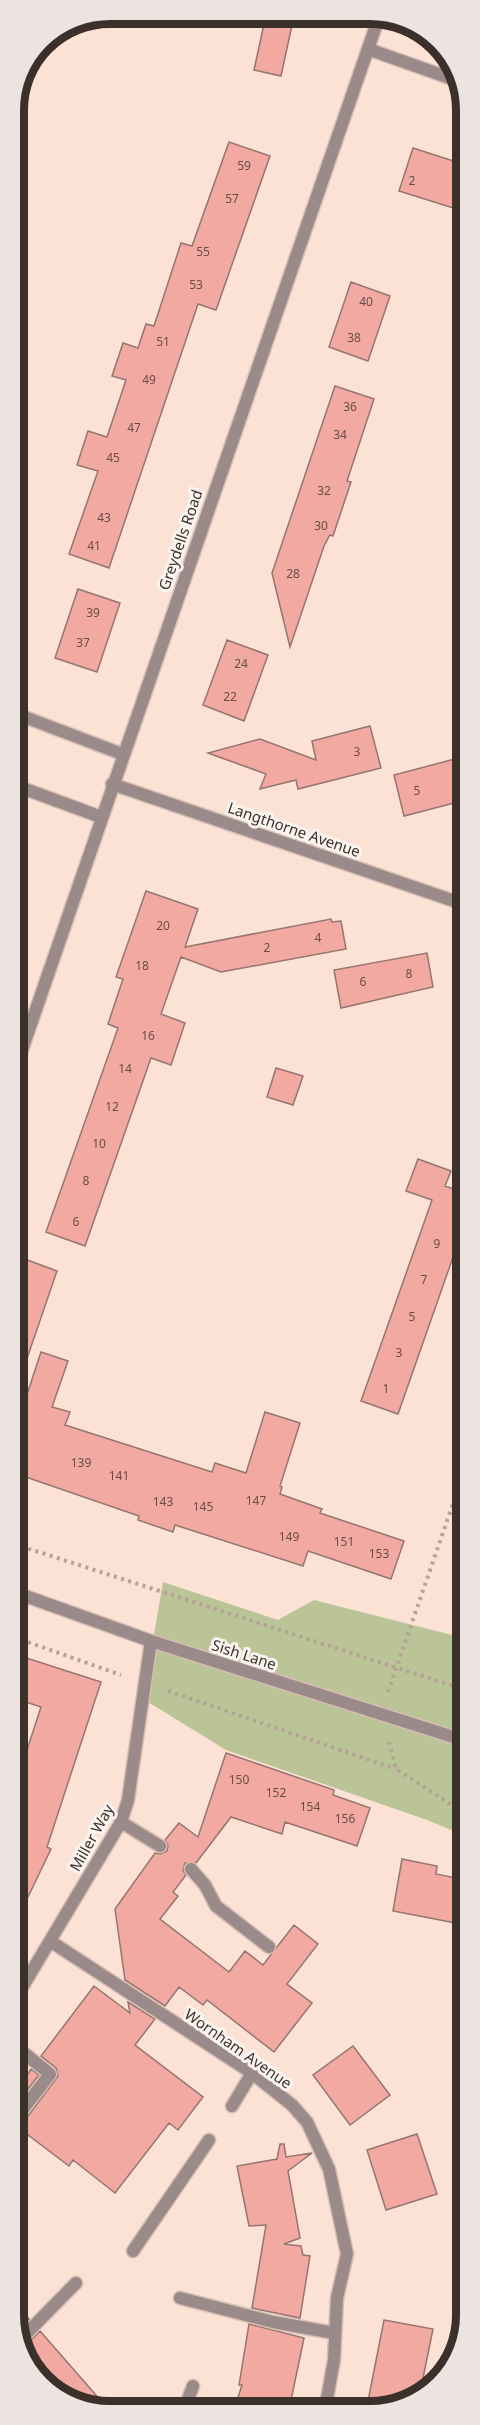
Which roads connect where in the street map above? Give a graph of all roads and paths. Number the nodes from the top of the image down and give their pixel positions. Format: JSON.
{"nodes":[{"id":1,"x":376,"y":25,"type":"edge"},
{"id":2,"x":368,"y":49,"type":"junction"},
{"id":3,"x":449,"y":78,"type":"edge"},
{"id":4,"x":24,"y":717,"type":"edge"},
{"id":5,"x":122,"y":753,"type":"junction"},
{"id":6,"x":112,"y":784,"type":"junction"},
{"id":7,"x":24,"y":789,"type":"edge"},
{"id":8,"x":101,"y":817,"type":"junction"},
{"id":9,"x":456,"y":902,"type":"edge"},
{"id":10,"x":24,"y":1044,"type":"edge"},
{"id":11,"x":456,"y":1495,"type":"edge"},
{"id":12,"x":24,"y":1547,"type":"edge"},
{"id":13,"x":24,"y":1596,"type":"edge"},
{"id":14,"x":24,"y":1641,"type":"edge"},
{"id":15,"x":151,"y":1641,"type":"junction"},
{"id":16,"x":396,"y":1667,"type":"junction"},
{"id":17,"x":145,"y":1683,"type":"junction"},
{"id":18,"x":456,"y":1687,"type":"edge"},
{"id":19,"x":381,"y":1715,"type":"junction"},
{"id":20,"x":456,"y":1738,"type":"edge"},
{"id":21,"x":396,"y":1769,"type":"junction"},
{"id":22,"x":456,"y":1808,"type":"edge"},
{"id":23,"x":121,"y":1822,"type":"junction"},
{"id":24,"x":160,"y":1846,"type":"dead end"},
{"id":25,"x":191,"y":1869,"type":"dead end"},
{"id":26,"x":50,"y":1941,"type":"junction"},
{"id":27,"x":269,"y":1947,"type":"dead end"},
{"id":28,"x":24,"y":1984,"type":"edge"},
{"id":29,"x":24,"y":2053,"type":"edge"},
{"id":30,"x":252,"y":2073,"type":"junction"},
{"id":31,"x":232,"y":2106,"type":"dead end"},
{"id":32,"x":24,"y":2108,"type":"edge"},
{"id":33,"x":209,"y":2140,"type":"dead end"},
{"id":34,"x":133,"y":2251,"type":"dead end"},
{"id":35,"x":76,"y":2283,"type":"dead end"},
{"id":36,"x":180,"y":2298,"type":"dead end"},
{"id":37,"x":334,"y":2333,"type":"junction"},
{"id":38,"x":26,"y":2334,"type":"edge"},
{"id":39,"x":193,"y":2386,"type":"dead end"},
{"id":40,"x":187,"y":2401,"type":"edge"},
{"id":41,"x":327,"y":2401,"type":"edge"}],
"edges":[{"from":1,"to":2,"type":"street","name":"Greydells Road"},
{"from":2,"to":3,"type":"street"},
{"from":2,"to":5,"type":"street","name":"Greydells Road"},
{"from":4,"to":5,"type":"street"},
{"from":5,"to":6,"type":"street","name":"Greydells Road"},
{"from":6,"to":8,"type":"street","name":"Greydells Road"},
{"from":6,"to":9,"type":"street","name":"Langthorne Avenue"},
{"from":7,"to":8,"type":"street"},
{"from":8,"to":10,"type":"street","name":"Greydells Road"},
{"from":11,"to":16,"type":"path"},
{"from":12,"to":16,"type":"path"},
{"from":13,"to":15,"type":"street","name":"Sish Lane"},
{"from":14,"to":17,"type":"path"},
{"from":15,"to":17,"type":"street","name":"Miller Way"},
{"from":15,"to":19,"type":"street","name":"Sish Lane"},
{"from":16,"to":18,"type":"path"},
{"from":16,"to":19,"type":"path"},
{"from":17,"to":21,"type":"path"},
{"from":17,"to":23,"type":"street","name":"Miller Way"},
{"from":19,"to":20,"type":"street","name":"Sish Lane"},
{"from":19,"to":21,"type":"path"},
{"from":21,"to":22,"type":"path"},
{"from":23,"to":24,"type":"street"},
{"from":23,"to":26,"type":"street","name":"Miller Way"},
{"from":25,"to":27,"type":"street"},
{"from":26,"to":28,"type":"street","name":"Miller Way"},
{"from":26,"to":30,"type":"street","name":"Wornham Avenue"},
{"from":29,"to":32,"type":"street"},
{"from":30,"to":31,"type":"street"},
{"from":30,"to":37,"type":"street","name":"Wornham Avenue"},
{"from":33,"to":34,"type":"street"},
{"from":35,"to":38,"type":"street"},
{"from":36,"to":37,"type":"street"},
{"from":37,"to":41,"type":"street","name":"Wornham Avenue"},
{"from":39,"to":40,"type":"street"}]}
